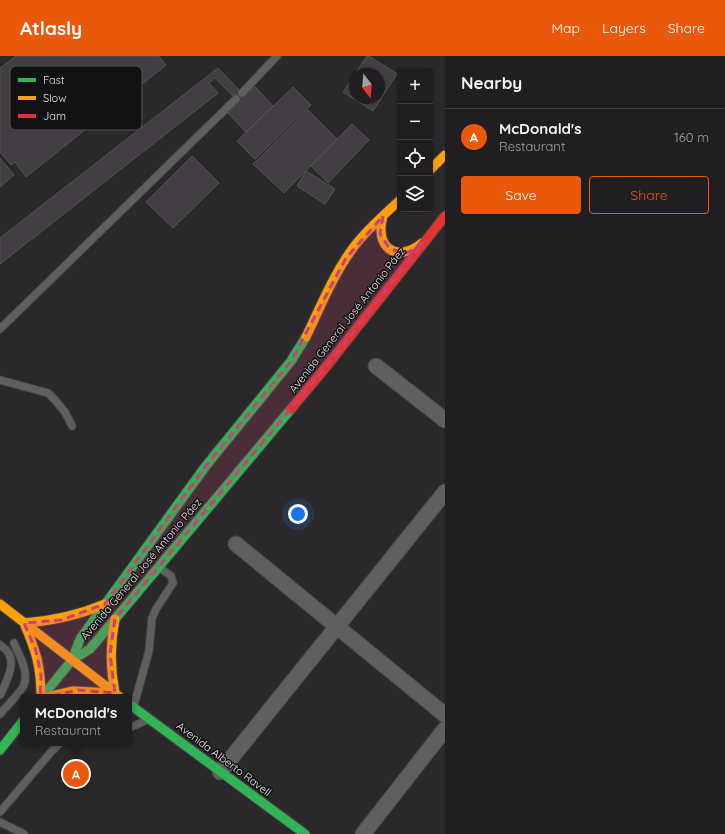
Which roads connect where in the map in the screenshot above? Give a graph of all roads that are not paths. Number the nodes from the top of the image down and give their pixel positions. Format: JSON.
{"nodes":[{"id":1,"x":277,"y":56,"type":"edge"},
{"id":2,"x":242,"y":93,"type":"dead end"},
{"id":3,"x":236,"y":99,"type":"dead end"},
{"id":4,"x":445,"y":155,"type":"edge"},
{"id":5,"x":433,"y":167,"type":"edge"},
{"id":6,"x":397,"y":203,"type":"edge"},
{"id":7,"x":383,"y":216,"type":"junction"},
{"id":8,"x":445,"y":216,"type":"edge"},
{"id":9,"x":423,"y":243,"type":"junction"},
{"id":10,"x":0,"y":329,"type":"edge"},
{"id":11,"x":376,"y":366,"type":"dead end"},
{"id":12,"x":0,"y":380,"type":"edge"},
{"id":13,"x":445,"y":420,"type":"edge"},
{"id":14,"x":72,"y":426,"type":"dead end"},
{"id":15,"x":445,"y":492,"type":"edge"},
{"id":16,"x":236,"y":544,"type":"dead end"},
{"id":17,"x":159,"y":567,"type":"junction"},
{"id":18,"x":0,"y":604,"type":"edge"},
{"id":19,"x":105,"y":604,"type":"junction"},
{"id":20,"x":115,"y":619,"type":"junction"},
{"id":21,"x":24,"y":623,"type":"junction"},
{"id":22,"x":337,"y":627,"type":"junction"},
{"id":23,"x":14,"y":643,"type":"dead end"},
{"id":24,"x":0,"y":645,"type":"edge"},
{"id":25,"x":72,"y":660,"type":"junction"},
{"id":26,"x":42,"y":694,"type":"edge"},
{"id":27,"x":44,"y":694,"type":"edge"},
{"id":28,"x":56,"y":694,"type":"edge"},
{"id":29,"x":110,"y":694,"type":"edge"},
{"id":30,"x":117,"y":694,"type":"edge"},
{"id":31,"x":118,"y":694,"type":"edge"},
{"id":32,"x":0,"y":695,"type":"edge"},
{"id":33,"x":132,"y":702,"type":"edge"},
{"id":34,"x":132,"y":706,"type":"edge"},
{"id":35,"x":0,"y":714,"type":"edge"},
{"id":36,"x":445,"y":715,"type":"edge"},
{"id":37,"x":149,"y":719,"type":"junction"},
{"id":38,"x":20,"y":725,"type":"edge"},
{"id":39,"x":132,"y":727,"type":"edge"},
{"id":40,"x":445,"y":729,"type":"edge"},
{"id":41,"x":57,"y":746,"type":"edge"},
{"id":42,"x":0,"y":750,"type":"edge"},
{"id":43,"x":220,"y":772,"type":"junction"},
{"id":44,"x":0,"y":812,"type":"edge"},
{"id":45,"x":0,"y":822,"type":"edge"},
{"id":46,"x":24,"y":834,"type":"edge"},
{"id":47,"x":305,"y":834,"type":"edge"},
{"id":48,"x":363,"y":834,"type":"edge"}],
"edges":[{"from":1,"to":2,"type":"lane"},
{"from":3,"to":10,"type":"lane"},
{"from":4,"to":5,"type":"street"},
{"from":6,"to":7,"type":"street","name":"Avenida General José Antonio Páez"},
{"from":7,"to":9,"type":"street"},
{"from":7,"to":19,"type":"street","name":"Avenida General José Antonio Páez"},
{"from":8,"to":9,"type":"street","name":"Avenida General José Antonio Páez"},
{"from":9,"to":17,"type":"street","name":"Avenida General José Antonio Páez"},
{"from":11,"to":13,"type":"street"},
{"from":12,"to":14,"type":"lane"},
{"from":15,"to":22,"type":"street"},
{"from":16,"to":22,"type":"street"},
{"from":17,"to":20,"type":"street","name":"Avenida General José Antonio Páez"},
{"from":17,"to":33,"type":"lane"},
{"from":18,"to":21,"type":"street"},
{"from":19,"to":21,"type":"street"},
{"from":19,"to":25,"type":"street","name":"Avenida General José Antonio Páez"},
{"from":20,"to":25,"type":"street","name":"Avenida General José Antonio Páez"},
{"from":20,"to":31,"type":"street"},
{"from":21,"to":25,"type":"street"},
{"from":21,"to":26,"type":"street"},
{"from":22,"to":36,"type":"street"},
{"from":22,"to":43,"type":"street"},
{"from":23,"to":35,"type":"lane"},
{"from":24,"to":32,"type":"lane"},
{"from":25,"to":27,"type":"street"},
{"from":25,"to":30,"type":"street"},
{"from":28,"to":29,"type":"street"},
{"from":34,"to":37,"type":"street","name":"Avenida Alberto Ravell"},
{"from":37,"to":39,"type":"lane"},
{"from":37,"to":43,"type":"street","name":"Avenida Alberto Ravell"},
{"from":38,"to":42,"type":"street"},
{"from":40,"to":48,"type":"street"},
{"from":41,"to":44,"type":"lane"},
{"from":43,"to":47,"type":"street","name":"Avenida Alberto Ravell"},
{"from":45,"to":46,"type":"lane"}]}
